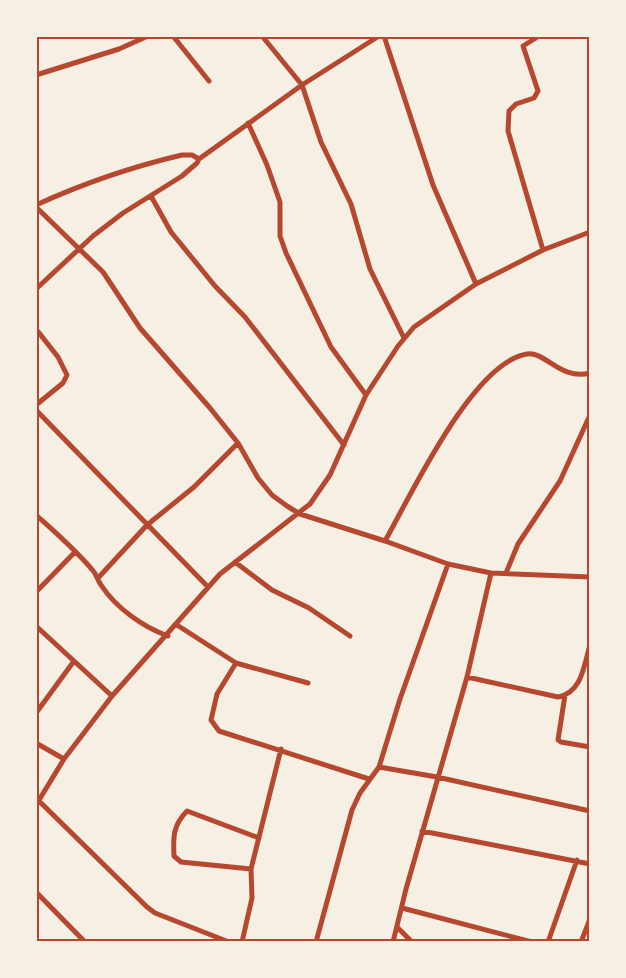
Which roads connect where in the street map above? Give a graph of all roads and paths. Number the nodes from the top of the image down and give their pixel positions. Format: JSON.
{"nodes":[{"id":1,"x":148,"y":36,"type":"edge"},
{"id":2,"x":173,"y":36,"type":"edge"},
{"id":3,"x":262,"y":36,"type":"edge"},
{"id":4,"x":379,"y":36,"type":"edge"},
{"id":5,"x":384,"y":36,"type":"edge"},
{"id":6,"x":539,"y":36,"type":"edge"},
{"id":7,"x":36,"y":75,"type":"edge"},
{"id":8,"x":209,"y":81,"type":"dead end"},
{"id":9,"x":302,"y":85,"type":"junction"},
{"id":10,"x":248,"y":123,"type":"junction"},
{"id":11,"x":199,"y":158,"type":"junction"},
{"id":12,"x":151,"y":196,"type":"junction"},
{"id":13,"x":36,"y":206,"type":"edge"},
{"id":14,"x":590,"y":232,"type":"edge"},
{"id":15,"x":79,"y":248,"type":"junction"},
{"id":16,"x":542,"y":250,"type":"junction"},
{"id":17,"x":476,"y":284,"type":"junction"},
{"id":18,"x":36,"y":289,"type":"edge"},
{"id":19,"x":36,"y":329,"type":"edge"},
{"id":20,"x":404,"y":338,"type":"junction"},
{"id":21,"x":590,"y":373,"type":"edge"},
{"id":22,"x":366,"y":395,"type":"junction"},
{"id":23,"x":36,"y":405,"type":"edge"},
{"id":24,"x":36,"y":410,"type":"edge"},
{"id":25,"x":590,"y":415,"type":"edge"},
{"id":26,"x":238,"y":443,"type":"junction"},
{"id":27,"x":344,"y":445,"type":"junction"},
{"id":28,"x":300,"y":514,"type":"junction"},
{"id":29,"x":36,"y":516,"type":"edge"},
{"id":30,"x":147,"y":525,"type":"junction"},
{"id":31,"x":385,"y":541,"type":"junction"},
{"id":32,"x":75,"y":552,"type":"junction"},
{"id":33,"x":235,"y":562,"type":"junction"},
{"id":34,"x":448,"y":564,"type":"junction"},
{"id":35,"x":491,"y":573,"type":"junction"},
{"id":36,"x":506,"y":573,"type":"junction"},
{"id":37,"x":590,"y":577,"type":"edge"},
{"id":38,"x":98,"y":578,"type":"junction"},
{"id":39,"x":208,"y":587,"type":"junction"},
{"id":40,"x":36,"y":592,"type":"edge"},
{"id":41,"x":177,"y":625,"type":"junction"},
{"id":42,"x":36,"y":626,"type":"edge"},
{"id":43,"x":168,"y":636,"type":"junction"},
{"id":44,"x":350,"y":636,"type":"dead end"},
{"id":45,"x":590,"y":646,"type":"edge"},
{"id":46,"x":74,"y":661,"type":"junction"},
{"id":47,"x":236,"y":663,"type":"junction"},
{"id":48,"x":468,"y":677,"type":"junction"},
{"id":49,"x":308,"y":683,"type":"dead end"},
{"id":50,"x":112,"y":696,"type":"junction"},
{"id":51,"x":565,"y":696,"type":"junction"},
{"id":52,"x":36,"y":713,"type":"edge"},
{"id":53,"x":36,"y":743,"type":"edge"},
{"id":54,"x":590,"y":747,"type":"edge"},
{"id":55,"x":281,"y":749,"type":"junction"},
{"id":56,"x":64,"y":759,"type":"junction"},
{"id":57,"x":379,"y":767,"type":"junction"},
{"id":58,"x":437,"y":777,"type":"junction"},
{"id":59,"x":369,"y":779,"type":"junction"},
{"id":60,"x":38,"y":803,"type":"edge"},
{"id":61,"x":590,"y":811,"type":"edge"},
{"id":62,"x":422,"y":831,"type":"junction"},
{"id":63,"x":259,"y":838,"type":"junction"},
{"id":64,"x":577,"y":860,"type":"junction"},
{"id":65,"x":590,"y":864,"type":"edge"},
{"id":66,"x":252,"y":869,"type":"junction"},
{"id":67,"x":36,"y":892,"type":"edge"},
{"id":68,"x":402,"y":908,"type":"junction"},
{"id":69,"x":590,"y":919,"type":"edge"},
{"id":70,"x":397,"y":927,"type":"junction"},
{"id":71,"x":85,"y":942,"type":"edge"},
{"id":72,"x":229,"y":942,"type":"edge"},
{"id":73,"x":242,"y":942,"type":"edge"},
{"id":74,"x":316,"y":942,"type":"edge"},
{"id":75,"x":393,"y":942,"type":"edge"},
{"id":76,"x":412,"y":942,"type":"edge"},
{"id":77,"x":532,"y":942,"type":"edge"},
{"id":78,"x":548,"y":942,"type":"edge"},
{"id":79,"x":580,"y":942,"type":"edge"}],
"edges":[{"from":1,"to":7,"type":"street"},
{"from":2,"to":8,"type":"street"},
{"from":3,"to":9,"type":"street"},
{"from":4,"to":9,"type":"street"},
{"from":5,"to":17,"type":"street"},
{"from":6,"to":16,"type":"street"},
{"from":9,"to":10,"type":"street"},
{"from":9,"to":20,"type":"street"},
{"from":10,"to":11,"type":"street"},
{"from":10,"to":22,"type":"street"},
{"from":11,"to":12,"type":"street"},
{"from":11,"to":13,"type":"street"},
{"from":12,"to":15,"type":"street"},
{"from":12,"to":27,"type":"street"},
{"from":13,"to":15,"type":"street"},
{"from":14,"to":16,"type":"street"},
{"from":15,"to":18,"type":"street"},
{"from":15,"to":26,"type":"street"},
{"from":16,"to":17,"type":"street"},
{"from":17,"to":20,"type":"street"},
{"from":19,"to":23,"type":"street"},
{"from":20,"to":22,"type":"street"},
{"from":21,"to":31,"type":"street"},
{"from":22,"to":27,"type":"street"},
{"from":24,"to":30,"type":"street"},
{"from":25,"to":36,"type":"street"},
{"from":26,"to":28,"type":"street"},
{"from":26,"to":30,"type":"street"},
{"from":27,"to":28,"type":"street"},
{"from":28,"to":31,"type":"street"},
{"from":28,"to":33,"type":"street"},
{"from":29,"to":32,"type":"street"},
{"from":30,"to":38,"type":"street"},
{"from":30,"to":39,"type":"street"},
{"from":31,"to":34,"type":"street"},
{"from":32,"to":38,"type":"street"},
{"from":32,"to":40,"type":"street"},
{"from":33,"to":39,"type":"street"},
{"from":33,"to":44,"type":"street"},
{"from":34,"to":35,"type":"street"},
{"from":34,"to":57,"type":"street"},
{"from":35,"to":36,"type":"street"},
{"from":35,"to":48,"type":"street"},
{"from":36,"to":37,"type":"street"},
{"from":38,"to":43,"type":"street"},
{"from":39,"to":41,"type":"street"},
{"from":41,"to":43,"type":"street"},
{"from":41,"to":47,"type":"street"},
{"from":42,"to":46,"type":"street"},
{"from":43,"to":50,"type":"street"},
{"from":45,"to":51,"type":"street"},
{"from":46,"to":50,"type":"street"},
{"from":46,"to":52,"type":"street"},
{"from":47,"to":49,"type":"street"},
{"from":47,"to":55,"type":"street"},
{"from":48,"to":51,"type":"street"},
{"from":48,"to":58,"type":"street"},
{"from":50,"to":56,"type":"street"},
{"from":51,"to":54,"type":"street"},
{"from":53,"to":56,"type":"street"},
{"from":55,"to":59,"type":"street"},
{"from":55,"to":63,"type":"street"},
{"from":56,"to":60,"type":"street"},
{"from":57,"to":58,"type":"street"},
{"from":57,"to":59,"type":"street"},
{"from":58,"to":61,"type":"street"},
{"from":58,"to":62,"type":"street"},
{"from":59,"to":74,"type":"street"},
{"from":60,"to":72,"type":"street"},
{"from":62,"to":64,"type":"street"},
{"from":62,"to":68,"type":"street"},
{"from":63,"to":66,"type":"street"},
{"from":63,"to":66,"type":"street"},
{"from":64,"to":65,"type":"street"},
{"from":64,"to":78,"type":"street"},
{"from":66,"to":73,"type":"street"},
{"from":67,"to":71,"type":"street"},
{"from":68,"to":70,"type":"street"},
{"from":68,"to":77,"type":"street"},
{"from":69,"to":79,"type":"street"},
{"from":70,"to":75,"type":"street"},
{"from":70,"to":76,"type":"street"}]}
